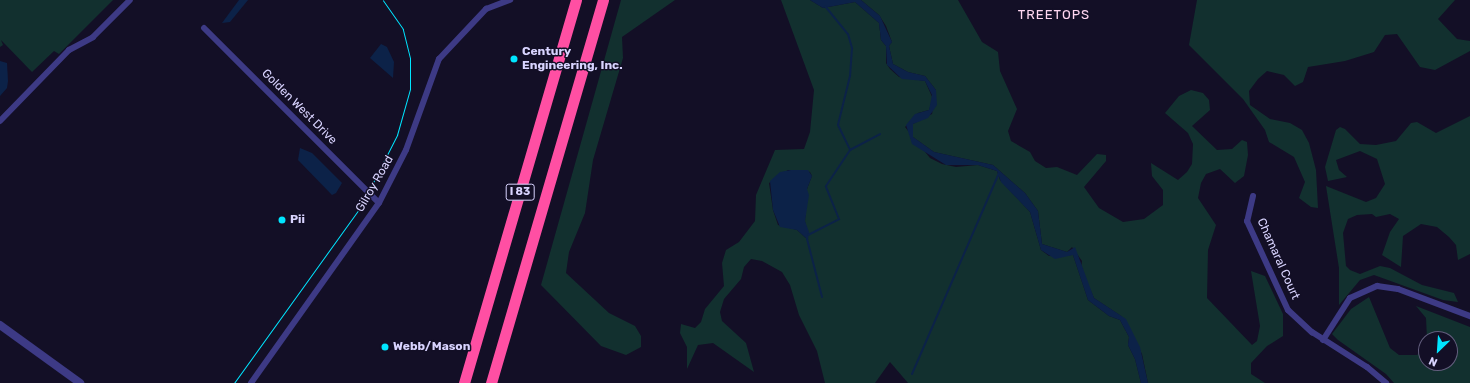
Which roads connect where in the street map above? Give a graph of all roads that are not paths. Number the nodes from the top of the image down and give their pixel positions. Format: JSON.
{"nodes":[{"id":1,"x":130,"y":0,"type":"edge"},
{"id":2,"x":510,"y":0,"type":"edge"},
{"id":3,"x":576,"y":0,"type":"edge"},
{"id":4,"x":603,"y":0,"type":"edge"},
{"id":5,"x":204,"y":28,"type":"dead end"},
{"id":6,"x":0,"y":120,"type":"edge"},
{"id":7,"x":1253,"y":196,"type":"dead end"},
{"id":8,"x":379,"y":203,"type":"junction"},
{"id":9,"x":1470,"y":316,"type":"edge"},
{"id":10,"x":0,"y":325,"type":"edge"},
{"id":11,"x":1323,"y":340,"type":"junction"},
{"id":12,"x":80,"y":383,"type":"edge"},
{"id":13,"x":251,"y":383,"type":"edge"},
{"id":14,"x":464,"y":383,"type":"edge"},
{"id":15,"x":491,"y":383,"type":"edge"},
{"id":16,"x":1386,"y":383,"type":"edge"}],
"edges":[{"from":1,"to":6,"type":"street"},
{"from":2,"to":8,"type":"street","name":"Gilroy Road"},
{"from":3,"to":14,"type":"highway","number":"I 83"},
{"from":4,"to":15,"type":"highway","number":"I 83"},
{"from":5,"to":8,"type":"street","name":"Golden West Drive"},
{"from":7,"to":11,"type":"street","name":"Chamaral Court"},
{"from":8,"to":13,"type":"street","name":"Gilroy Road"},
{"from":9,"to":11,"type":"street"},
{"from":10,"to":12,"type":"street"},
{"from":11,"to":16,"type":"street","name":"Chamaral Court"}]}
